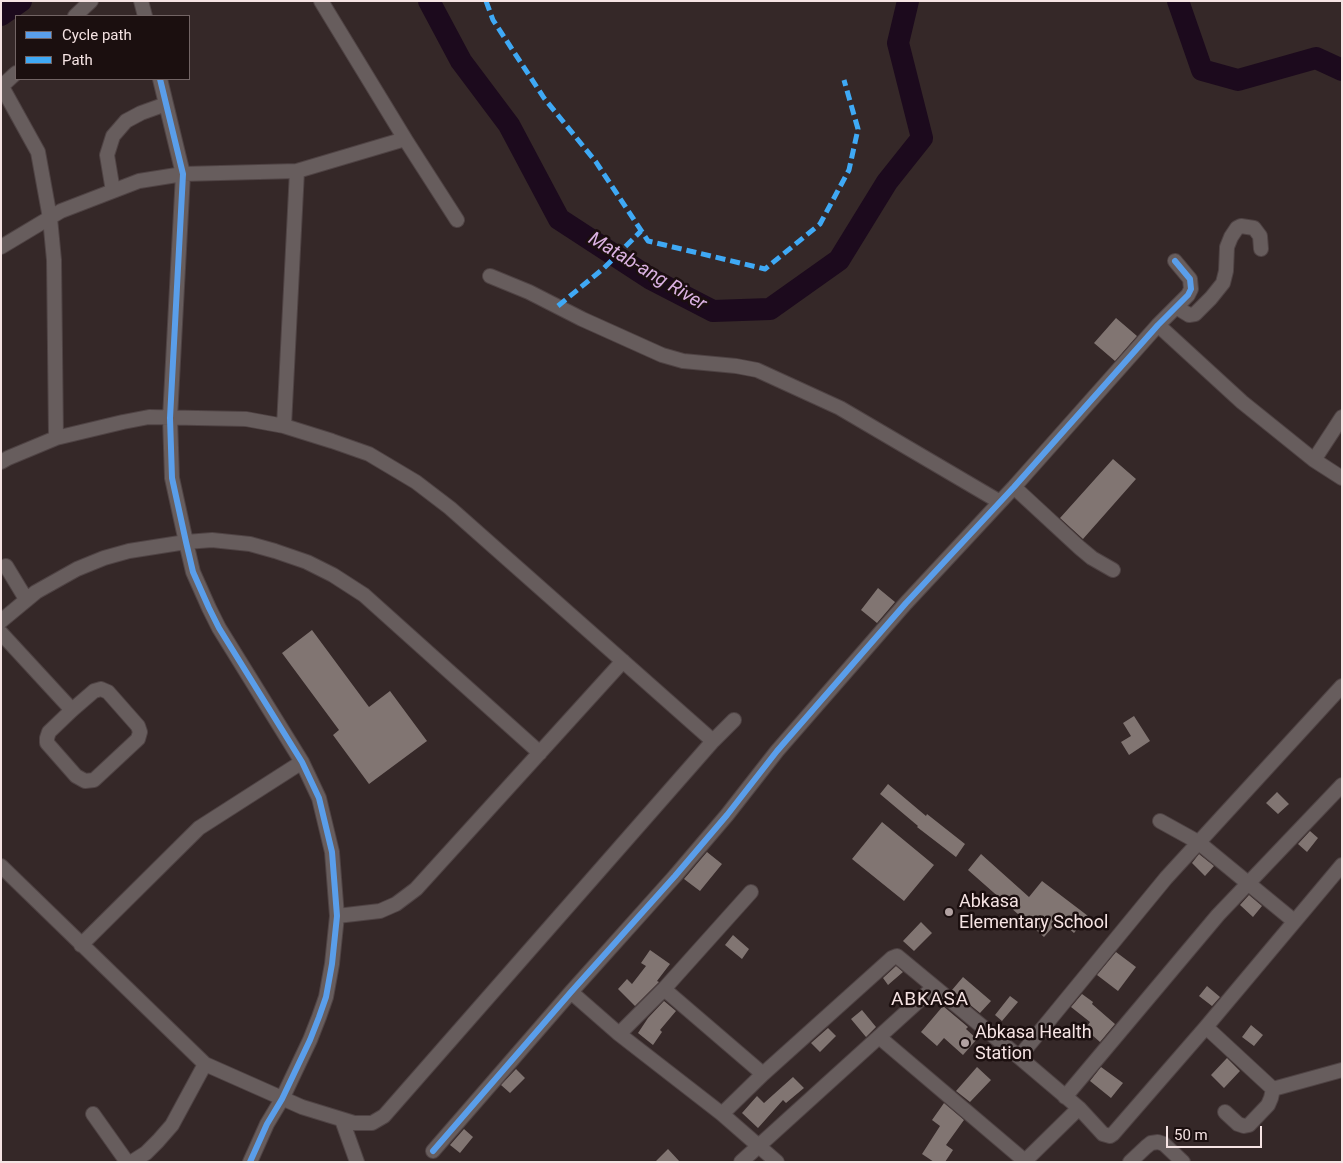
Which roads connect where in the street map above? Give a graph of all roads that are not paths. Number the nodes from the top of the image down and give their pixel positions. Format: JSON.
{"nodes":[{"id":1,"x":91,"y":1,"type":"edge"},
{"id":2,"x":141,"y":1,"type":"edge"},
{"id":3,"x":321,"y":1,"type":"edge"},
{"id":4,"x":77,"y":15,"type":"edge"},
{"id":5,"x":144,"y":15,"type":"edge"},
{"id":6,"x":15,"y":74,"type":"edge"},
{"id":7,"x":160,"y":80,"type":"edge"},
{"id":8,"x":2,"y":87,"type":"edge"},
{"id":9,"x":166,"y":104,"type":"junction"},
{"id":10,"x":405,"y":139,"type":"junction"},
{"id":11,"x":297,"y":171,"type":"junction"},
{"id":12,"x":182,"y":174,"type":"junction"},
{"id":13,"x":113,"y":191,"type":"junction"},
{"id":14,"x":50,"y":218,"type":"junction"},
{"id":15,"x":457,"y":220,"type":"dead end"},
{"id":16,"x":1,"y":247,"type":"edge"},
{"id":17,"x":1262,"y":249,"type":"dead end"},
{"id":18,"x":1175,"y":262,"type":"dead end"},
{"id":19,"x":490,"y":276,"type":"dead end"},
{"id":20,"x":1176,"y":307,"type":"junction"},
{"id":21,"x":1158,"y":325,"type":"junction"},
{"id":22,"x":1342,"y":417,"type":"edge"},
{"id":23,"x":170,"y":418,"type":"junction"},
{"id":24,"x":284,"y":426,"type":"junction"},
{"id":25,"x":56,"y":438,"type":"junction"},
{"id":26,"x":1314,"y":460,"type":"junction"},
{"id":27,"x":1,"y":462,"type":"edge"},
{"id":28,"x":1342,"y":478,"type":"edge"},
{"id":29,"x":1014,"y":487,"type":"junction"},
{"id":30,"x":1000,"y":502,"type":"junction"},
{"id":31,"x":186,"y":542,"type":"junction"},
{"id":32,"x":6,"y":566,"type":"dead end"},
{"id":33,"x":1113,"y":570,"type":"dead end"},
{"id":34,"x":26,"y":599,"type":"junction"},
{"id":35,"x":1,"y":621,"type":"edge"},
{"id":36,"x":1,"y":633,"type":"edge"},
{"id":37,"x":623,"y":661,"type":"junction"},
{"id":38,"x":1342,"y":686,"type":"edge"},
{"id":39,"x":72,"y":710,"type":"junction"},
{"id":40,"x":734,"y":720,"type":"dead end"},
{"id":41,"x":713,"y":741,"type":"junction"},
{"id":42,"x":540,"y":753,"type":"junction"},
{"id":43,"x":302,"y":762,"type":"junction"},
{"id":44,"x":1342,"y":785,"type":"edge"},
{"id":45,"x":1160,"y":822,"type":"dead end"},
{"id":46,"x":1198,"y":842,"type":"junction"},
{"id":47,"x":1342,"y":865,"type":"edge"},
{"id":48,"x":1,"y":866,"type":"edge"},
{"id":49,"x":1248,"y":884,"type":"junction"},
{"id":50,"x":751,"y":892,"type":"dead end"},
{"id":51,"x":337,"y":916,"type":"junction"},
{"id":52,"x":1294,"y":922,"type":"junction"},
{"id":53,"x":82,"y":945,"type":"junction"},
{"id":54,"x":934,"y":986,"type":"junction"},
{"id":55,"x":664,"y":989,"type":"junction"},
{"id":56,"x":571,"y":992,"type":"junction"},
{"id":57,"x":1206,"y":1027,"type":"junction"},
{"id":58,"x":619,"y":1034,"type":"junction"},
{"id":59,"x":879,"y":1037,"type":"junction"},
{"id":60,"x":1019,"y":1057,"type":"junction"},
{"id":61,"x":205,"y":1064,"type":"junction"},
{"id":62,"x":1342,"y":1070,"type":"edge"},
{"id":63,"x":763,"y":1074,"type":"junction"},
{"id":64,"x":1273,"y":1089,"type":"junction"},
{"id":65,"x":1065,"y":1097,"type":"junction"},
{"id":66,"x":282,"y":1099,"type":"junction"},
{"id":67,"x":1079,"y":1108,"type":"junction"},
{"id":68,"x":1225,"y":1112,"type":"dead end"},
{"id":69,"x":93,"y":1114,"type":"dead end"},
{"id":70,"x":722,"y":1114,"type":"junction"},
{"id":71,"x":342,"y":1120,"type":"junction"},
{"id":72,"x":758,"y":1147,"type":"junction"},
{"id":73,"x":433,"y":1151,"type":"dead end"},
{"id":74,"x":1025,"y":1161,"type":"edge"},
{"id":75,"x":127,"y":1162,"type":"edge"},
{"id":76,"x":132,"y":1162,"type":"edge"},
{"id":77,"x":250,"y":1162,"type":"edge"},
{"id":78,"x":357,"y":1162,"type":"edge"},
{"id":79,"x":741,"y":1162,"type":"edge"},
{"id":80,"x":777,"y":1162,"type":"edge"},
{"id":81,"x":1130,"y":1162,"type":"edge"},
{"id":82,"x":1183,"y":1162,"type":"edge"}],
"edges":[{"from":1,"to":4,"type":"street"},
{"from":2,"to":5,"type":"street"},
{"from":3,"to":10,"type":"street"},
{"from":6,"to":8,"type":"street"},
{"from":7,"to":9,"type":"street"},
{"from":8,"to":14,"type":"street"},
{"from":9,"to":12,"type":"street"},
{"from":9,"to":13,"type":"street"},
{"from":10,"to":11,"type":"street"},
{"from":10,"to":15,"type":"street"},
{"from":11,"to":12,"type":"street"},
{"from":11,"to":24,"type":"street"},
{"from":12,"to":13,"type":"street"},
{"from":12,"to":23,"type":"street"},
{"from":13,"to":14,"type":"street"},
{"from":14,"to":16,"type":"street"},
{"from":14,"to":25,"type":"street"},
{"from":17,"to":20,"type":"street"},
{"from":18,"to":20,"type":"street"},
{"from":19,"to":30,"type":"street"},
{"from":20,"to":21,"type":"street"},
{"from":21,"to":26,"type":"street"},
{"from":21,"to":29,"type":"street"},
{"from":22,"to":26,"type":"street"},
{"from":23,"to":24,"type":"street"},
{"from":23,"to":25,"type":"street"},
{"from":23,"to":31,"type":"street"},
{"from":24,"to":37,"type":"street"},
{"from":25,"to":27,"type":"street"},
{"from":26,"to":28,"type":"street"},
{"from":29,"to":30,"type":"street"},
{"from":29,"to":33,"type":"street"},
{"from":30,"to":56,"type":"street"},
{"from":31,"to":34,"type":"street"},
{"from":31,"to":42,"type":"street"},
{"from":31,"to":43,"type":"street"},
{"from":32,"to":34,"type":"street"},
{"from":34,"to":35,"type":"street"},
{"from":36,"to":39,"type":"street"},
{"from":37,"to":41,"type":"street"},
{"from":37,"to":42,"type":"street"},
{"from":38,"to":46,"type":"street"},
{"from":39,"to":39,"type":"street"},
{"from":40,"to":41,"type":"street"},
{"from":41,"to":71,"type":"street"},
{"from":42,"to":51,"type":"street"},
{"from":43,"to":51,"type":"street"},
{"from":43,"to":53,"type":"street"},
{"from":44,"to":49,"type":"street"},
{"from":45,"to":46,"type":"street"},
{"from":46,"to":49,"type":"street"},
{"from":46,"to":60,"type":"street"},
{"from":47,"to":52,"type":"street"},
{"from":48,"to":53,"type":"street"},
{"from":49,"to":52,"type":"street"},
{"from":49,"to":65,"type":"street"},
{"from":50,"to":55,"type":"street"},
{"from":51,"to":66,"type":"street"},
{"from":52,"to":57,"type":"street"},
{"from":53,"to":61,"type":"street"},
{"from":54,"to":59,"type":"street"},
{"from":54,"to":60,"type":"street"},
{"from":54,"to":63,"type":"street"},
{"from":55,"to":58,"type":"street"},
{"from":55,"to":63,"type":"street"},
{"from":56,"to":58,"type":"street"},
{"from":56,"to":73,"type":"street"},
{"from":57,"to":64,"type":"street"},
{"from":57,"to":67,"type":"street"},
{"from":58,"to":70,"type":"street"},
{"from":59,"to":72,"type":"street"},
{"from":59,"to":74,"type":"street"},
{"from":60,"to":65,"type":"street"},
{"from":61,"to":66,"type":"street"},
{"from":61,"to":76,"type":"street"},
{"from":62,"to":64,"type":"street"},
{"from":63,"to":70,"type":"street"},
{"from":64,"to":68,"type":"street"},
{"from":65,"to":67,"type":"street"},
{"from":66,"to":71,"type":"street"},
{"from":66,"to":77,"type":"street"},
{"from":67,"to":74,"type":"street"},
{"from":69,"to":75,"type":"street"},
{"from":70,"to":72,"type":"street"},
{"from":71,"to":78,"type":"street"},
{"from":72,"to":79,"type":"street"},
{"from":72,"to":80,"type":"street"},
{"from":81,"to":82,"type":"street"}]}
